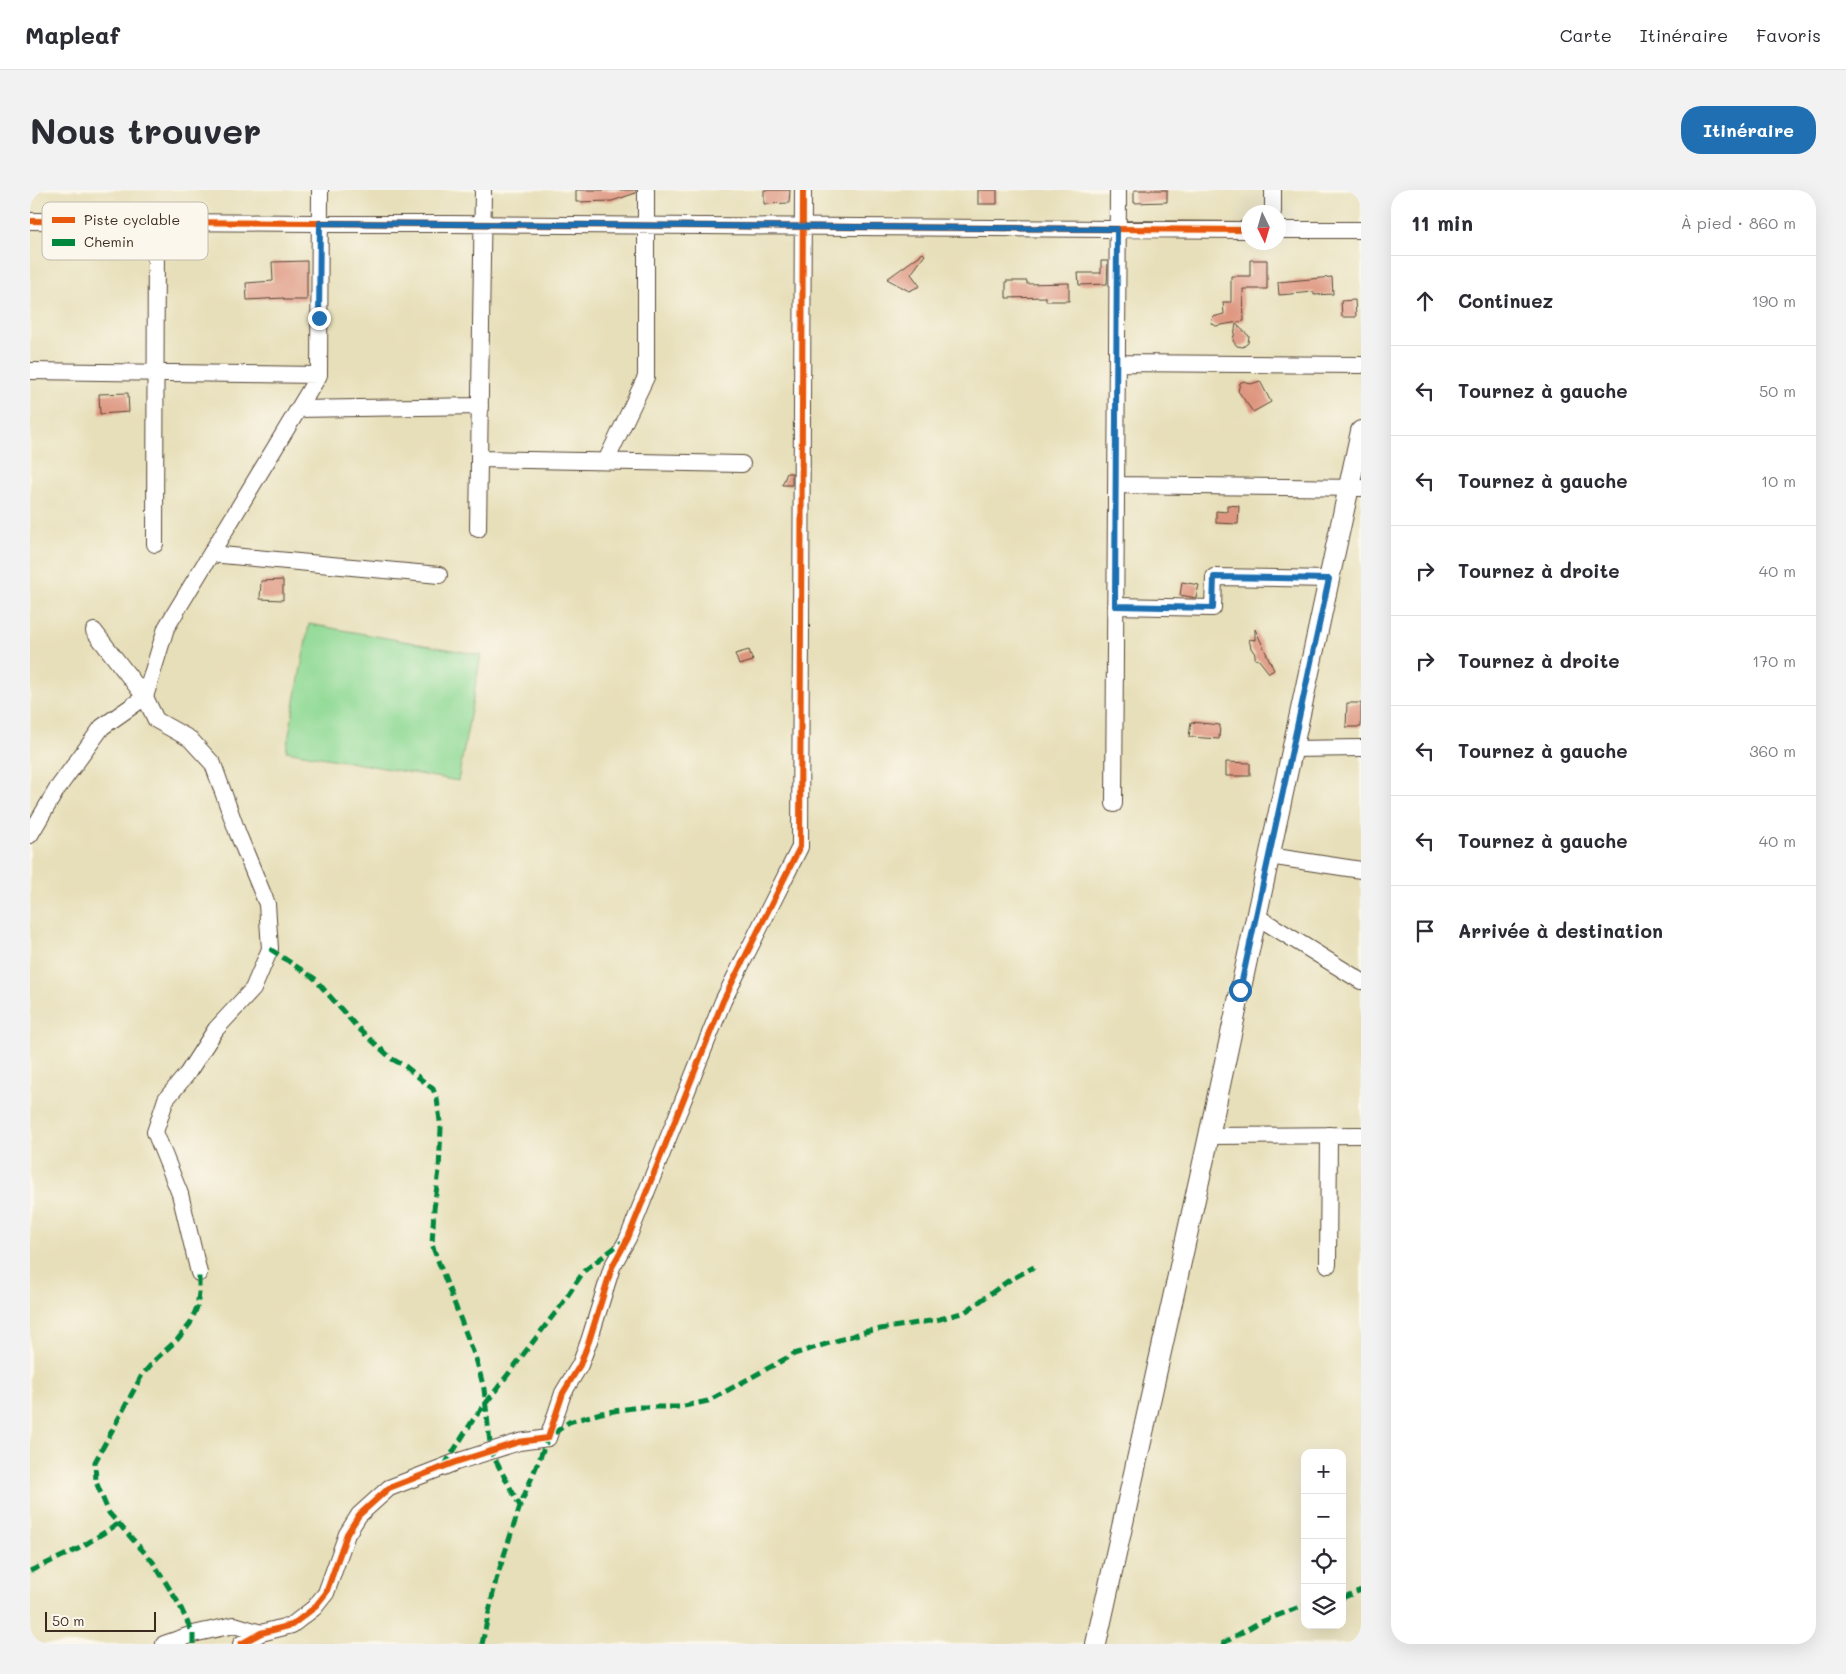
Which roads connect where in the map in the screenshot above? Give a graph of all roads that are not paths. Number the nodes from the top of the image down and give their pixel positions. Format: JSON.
{"nodes":[{"id":1,"x":320,"y":190,"type":"edge"},
{"id":2,"x":483,"y":190,"type":"edge"},
{"id":3,"x":646,"y":190,"type":"edge"},
{"id":4,"x":803,"y":190,"type":"edge"},
{"id":5,"x":1118,"y":190,"type":"edge"},
{"id":6,"x":1273,"y":190,"type":"edge"},
{"id":7,"x":1273,"y":205,"type":"edge"},
{"id":8,"x":208,"y":222,"type":"edge"},
{"id":9,"x":320,"y":223,"type":"junction"},
{"id":10,"x":482,"y":224,"type":"junction"},
{"id":11,"x":646,"y":226,"type":"junction"},
{"id":12,"x":803,"y":226,"type":"junction"},
{"id":13,"x":1117,"y":229,"type":"junction"},
{"id":14,"x":1241,"y":230,"type":"edge"},
{"id":15,"x":1286,"y":230,"type":"edge"},
{"id":16,"x":1361,"y":230,"type":"edge"},
{"id":17,"x":156,"y":260,"type":"edge"},
{"id":18,"x":1116,"y":363,"type":"junction"},
{"id":19,"x":1361,"y":366,"type":"edge"},
{"id":20,"x":30,"y":371,"type":"edge"},
{"id":21,"x":155,"y":373,"type":"junction"},
{"id":22,"x":319,"y":375,"type":"junction"},
{"id":23,"x":480,"y":406,"type":"junction"},
{"id":24,"x":298,"y":409,"type":"junction"},
{"id":25,"x":1361,"y":431,"type":"edge"},
{"id":26,"x":479,"y":459,"type":"junction"},
{"id":27,"x":606,"y":462,"type":"junction"},
{"id":28,"x":742,"y":464,"type":"dead end"},
{"id":29,"x":1116,"y":485,"type":"junction"},
{"id":30,"x":1355,"y":488,"type":"edge"},
{"id":31,"x":478,"y":529,"type":"dead end"},
{"id":32,"x":155,"y":544,"type":"dead end"},
{"id":33,"x":211,"y":554,"type":"junction"},
{"id":34,"x":439,"y":575,"type":"dead end"},
{"id":35,"x":1329,"y":579,"type":"junction"},
{"id":36,"x":1115,"y":606,"type":"junction"},
{"id":37,"x":94,"y":631,"type":"dead end"},
{"id":38,"x":145,"y":697,"type":"junction"},
{"id":39,"x":1361,"y":748,"type":"edge"},
{"id":40,"x":1292,"y":749,"type":"junction"},
{"id":41,"x":1114,"y":804,"type":"dead end"},
{"id":42,"x":30,"y":835,"type":"edge"},
{"id":43,"x":1269,"y":856,"type":"junction"},
{"id":44,"x":1361,"y":870,"type":"edge"},
{"id":45,"x":1256,"y":916,"type":"junction"},
{"id":46,"x":1361,"y":981,"type":"edge"},
{"id":47,"x":1329,"y":1135,"type":"junction"},
{"id":48,"x":1361,"y":1135,"type":"edge"},
{"id":49,"x":1209,"y":1136,"type":"junction"},
{"id":50,"x":1328,"y":1265,"type":"dead end"},
{"id":51,"x":199,"y":1273,"type":"dead end"},
{"id":52,"x":261,"y":1633,"type":"junction"},
{"id":53,"x":164,"y":1644,"type":"edge"},
{"id":54,"x":241,"y":1644,"type":"edge"},
{"id":55,"x":1096,"y":1644,"type":"edge"}],
"edges":[{"from":1,"to":9,"type":"street"},
{"from":2,"to":10,"type":"street"},
{"from":3,"to":11,"type":"street"},
{"from":4,"to":12,"type":"street"},
{"from":5,"to":13,"type":"street"},
{"from":6,"to":7,"type":"street"},
{"from":8,"to":9,"type":"street"},
{"from":9,"to":10,"type":"street"},
{"from":9,"to":22,"type":"street"},
{"from":10,"to":11,"type":"street"},
{"from":10,"to":23,"type":"street"},
{"from":11,"to":12,"type":"street"},
{"from":11,"to":27,"type":"street"},
{"from":12,"to":13,"type":"street"},
{"from":12,"to":52,"type":"street"},
{"from":13,"to":14,"type":"street"},
{"from":13,"to":18,"type":"street"},
{"from":15,"to":16,"type":"street"},
{"from":17,"to":21,"type":"street"},
{"from":18,"to":19,"type":"street"},
{"from":18,"to":29,"type":"street"},
{"from":20,"to":21,"type":"street"},
{"from":21,"to":22,"type":"street"},
{"from":21,"to":32,"type":"street"},
{"from":22,"to":24,"type":"street"},
{"from":23,"to":24,"type":"street"},
{"from":23,"to":26,"type":"street"},
{"from":24,"to":33,"type":"street"},
{"from":25,"to":30,"type":"main road"},
{"from":26,"to":27,"type":"street"},
{"from":26,"to":31,"type":"street"},
{"from":27,"to":28,"type":"street"},
{"from":29,"to":30,"type":"street"},
{"from":29,"to":36,"type":"street"},
{"from":30,"to":35,"type":"main road"},
{"from":33,"to":34,"type":"street"},
{"from":33,"to":38,"type":"street"},
{"from":35,"to":36,"type":"street"},
{"from":35,"to":40,"type":"main road"},
{"from":36,"to":41,"type":"street"},
{"from":37,"to":38,"type":"street"},
{"from":38,"to":42,"type":"street"},
{"from":38,"to":51,"type":"street"},
{"from":39,"to":40,"type":"street"},
{"from":40,"to":43,"type":"main road"},
{"from":43,"to":44,"type":"street"},
{"from":43,"to":45,"type":"main road"},
{"from":45,"to":46,"type":"street"},
{"from":45,"to":49,"type":"main road"},
{"from":47,"to":48,"type":"street"},
{"from":47,"to":49,"type":"street"},
{"from":47,"to":50,"type":"street"},
{"from":49,"to":55,"type":"main road"},
{"from":52,"to":53,"type":"street"},
{"from":52,"to":54,"type":"street"}]}
